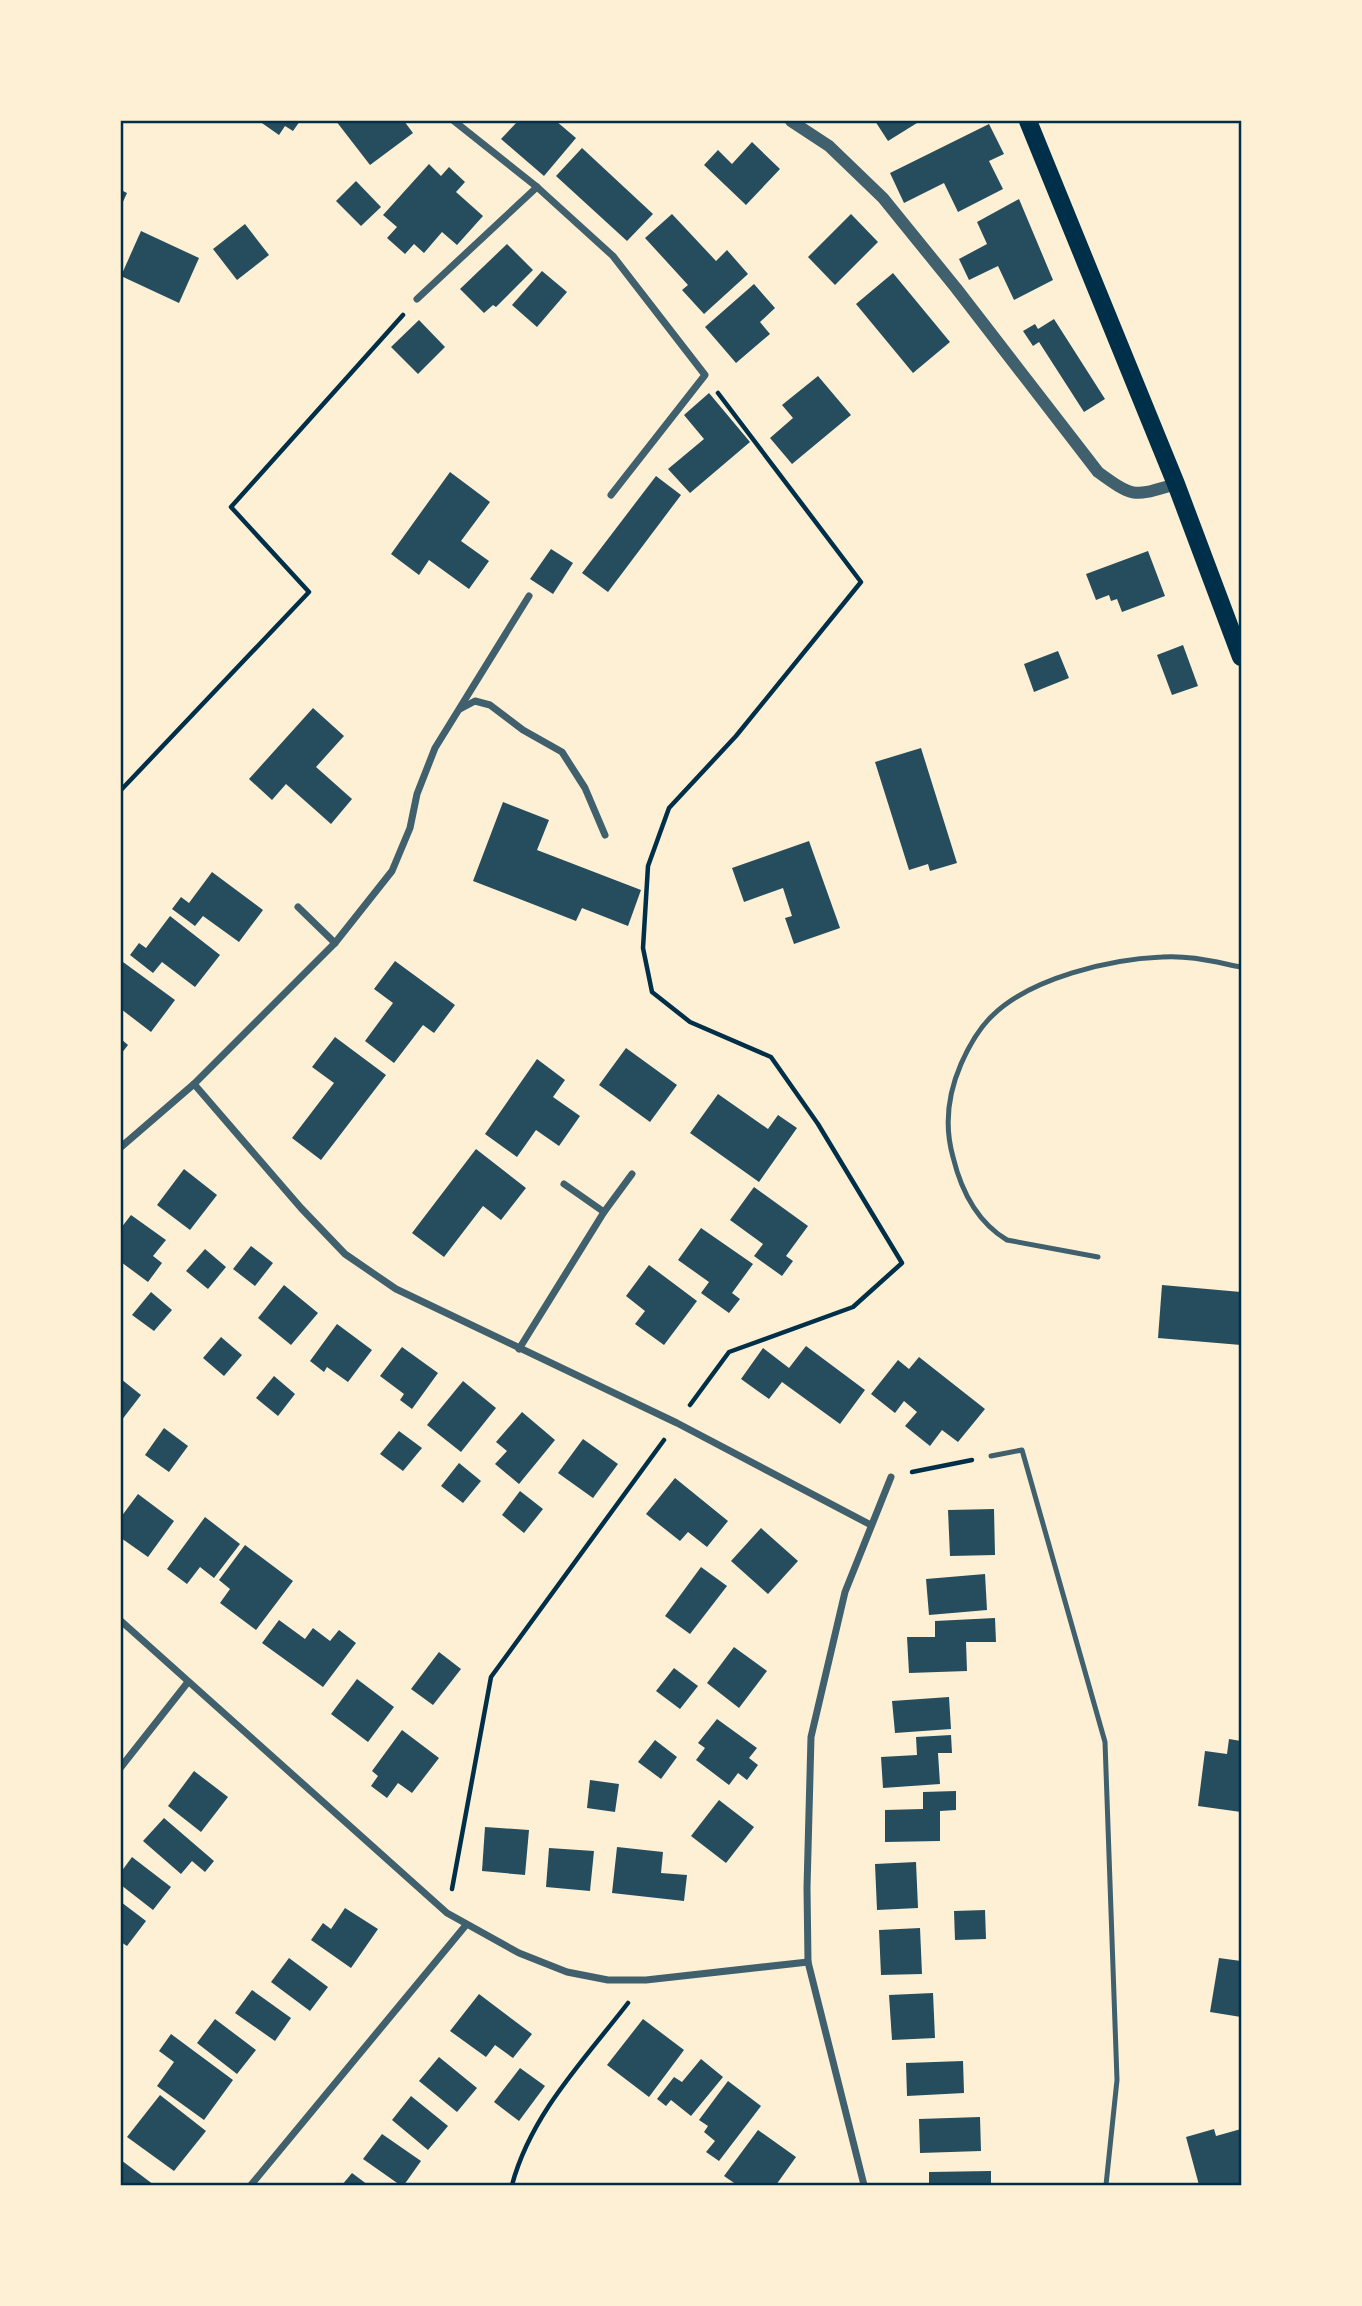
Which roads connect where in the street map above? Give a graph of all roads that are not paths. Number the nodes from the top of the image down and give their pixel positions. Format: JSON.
{"nodes":[{"id":1,"x":454,"y":121,"type":"edge"},
{"id":2,"x":791,"y":121,"type":"edge"},
{"id":3,"x":1028,"y":121,"type":"edge"},
{"id":4,"x":537,"y":187,"type":"junction"},
{"id":5,"x":417,"y":299,"type":"road end"},
{"id":6,"x":1176,"y":484,"type":"junction"},
{"id":7,"x":611,"y":495,"type":"dead end"},
{"id":8,"x":530,"y":596,"type":"dead end"},
{"id":9,"x":1241,"y":657,"type":"edge"},
{"id":10,"x":458,"y":709,"type":"junction"},
{"id":11,"x":604,"y":835,"type":"dead end"},
{"id":12,"x":298,"y":906,"type":"dead end"},
{"id":13,"x":335,"y":943,"type":"junction"},
{"id":14,"x":1241,"y":967,"type":"edge"},
{"id":15,"x":194,"y":1084,"type":"junction"},
{"id":16,"x":121,"y":1147,"type":"edge"},
{"id":17,"x":632,"y":1174,"type":"dead end"},
{"id":18,"x":564,"y":1184,"type":"dead end"},
{"id":19,"x":604,"y":1212,"type":"junction"},
{"id":20,"x":1098,"y":1256,"type":"dead end"},
{"id":21,"x":519,"y":1349,"type":"junction"},
{"id":22,"x":991,"y":1456,"type":"road end"},
{"id":23,"x":891,"y":1477,"type":"road end"},
{"id":24,"x":871,"y":1525,"type":"junction"},
{"id":25,"x":121,"y":1620,"type":"edge"},
{"id":26,"x":188,"y":1682,"type":"junction"},
{"id":27,"x":121,"y":1767,"type":"edge"},
{"id":28,"x":466,"y":1925,"type":"junction"},
{"id":29,"x":808,"y":1962,"type":"junction"},
{"id":30,"x":251,"y":2185,"type":"edge"},
{"id":31,"x":864,"y":2185,"type":"edge"},
{"id":32,"x":1106,"y":2185,"type":"edge"}],
"edges":[{"from":1,"to":4,"type":"street"},
{"from":2,"to":6,"type":"street"},
{"from":3,"to":6,"type":"main road"},
{"from":4,"to":5,"type":"street"},
{"from":4,"to":7,"type":"street"},
{"from":6,"to":9,"type":"main road"},
{"from":8,"to":10,"type":"street"},
{"from":10,"to":11,"type":"street"},
{"from":10,"to":13,"type":"street"},
{"from":12,"to":13,"type":"street"},
{"from":13,"to":15,"type":"street"},
{"from":14,"to":20,"type":"lane"},
{"from":15,"to":16,"type":"street"},
{"from":15,"to":21,"type":"street"},
{"from":17,"to":19,"type":"street"},
{"from":18,"to":19,"type":"street"},
{"from":19,"to":21,"type":"street"},
{"from":21,"to":24,"type":"street"},
{"from":22,"to":32,"type":"lane"},
{"from":23,"to":24,"type":"street"},
{"from":24,"to":29,"type":"street"},
{"from":25,"to":26,"type":"street"},
{"from":26,"to":27,"type":"street"},
{"from":26,"to":28,"type":"street"},
{"from":28,"to":29,"type":"street"},
{"from":28,"to":30,"type":"street"},
{"from":29,"to":31,"type":"street"}]}
